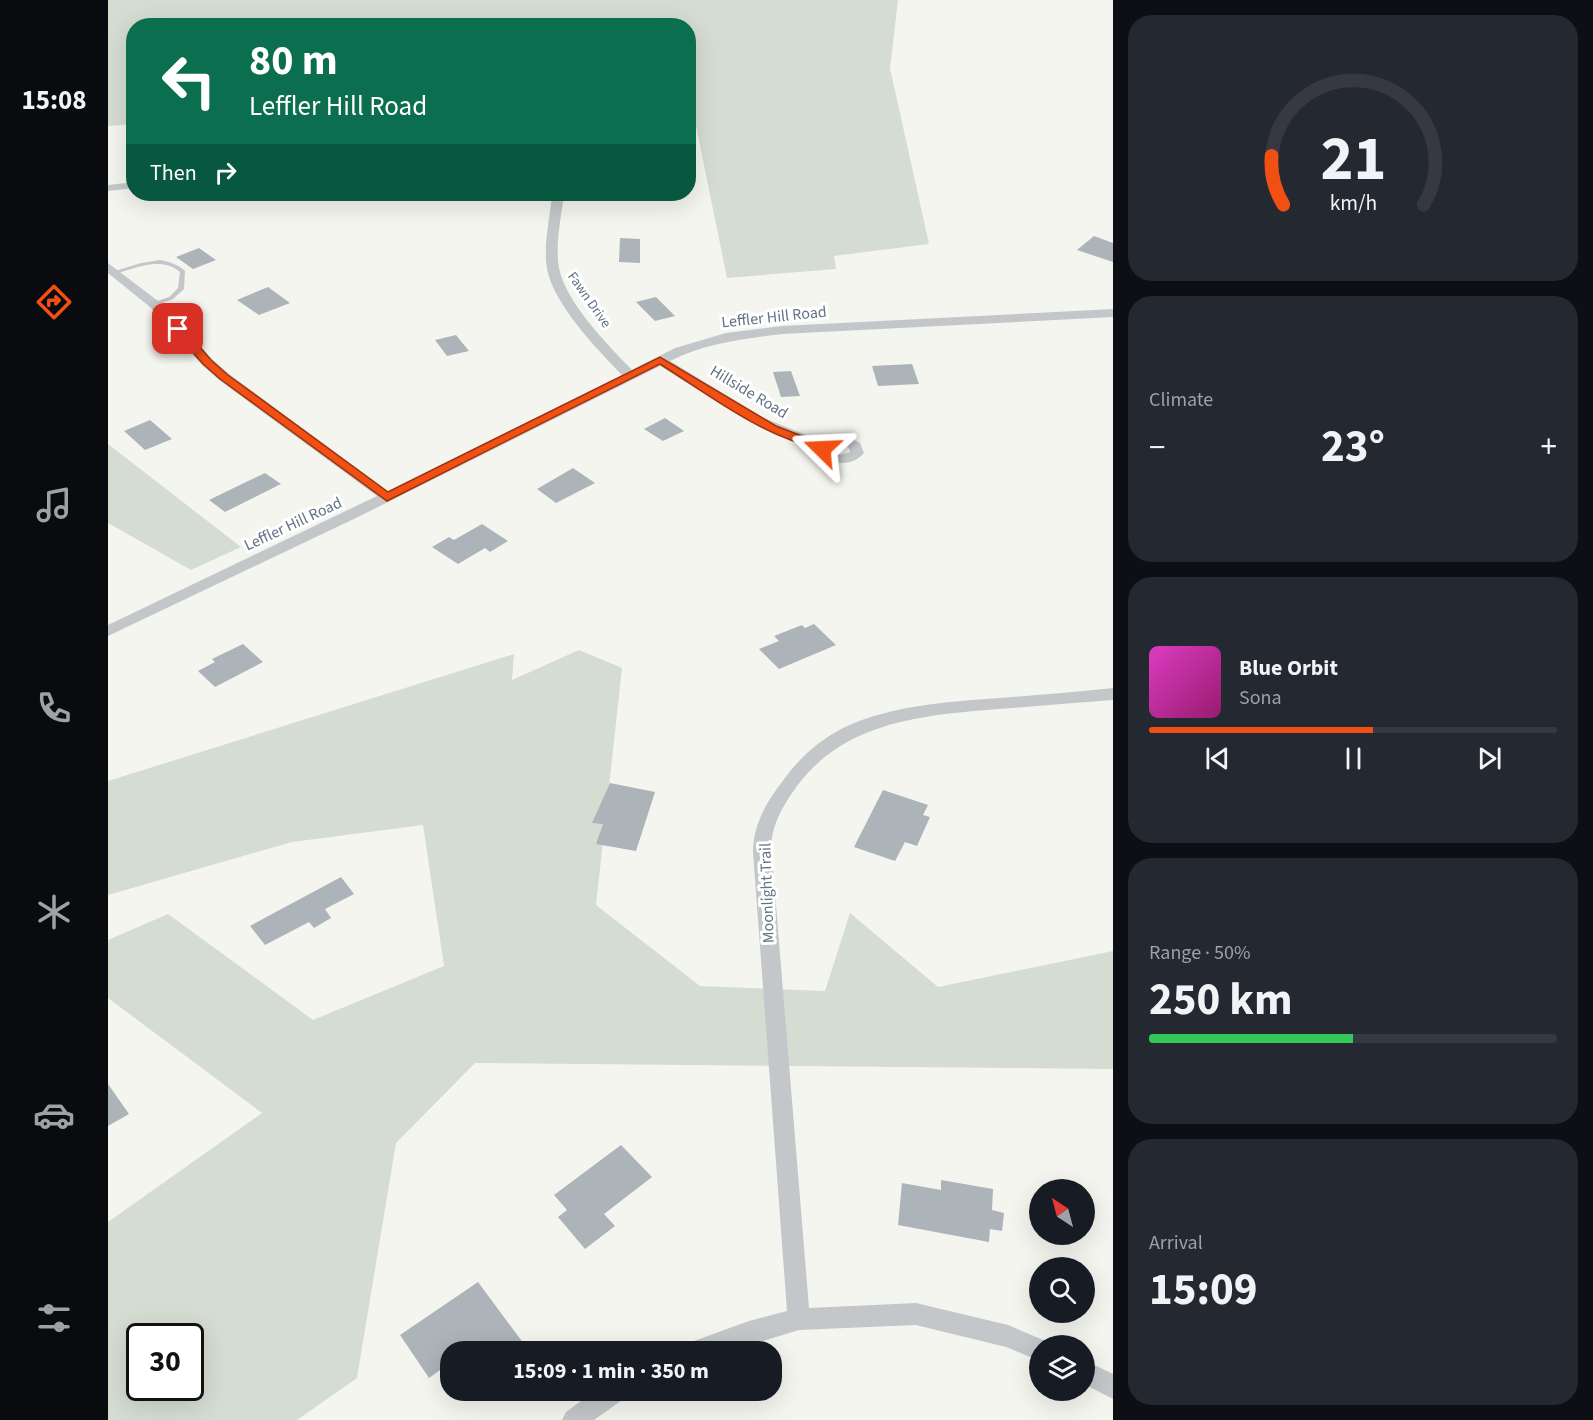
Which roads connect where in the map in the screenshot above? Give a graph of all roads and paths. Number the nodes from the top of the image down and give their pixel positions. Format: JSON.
{"nodes":[{"id":1,"x":126,"y":186,"type":"edge"},
{"id":2,"x":108,"y":188,"type":"edge"},
{"id":3,"x":558,"y":201,"type":"edge"},
{"id":4,"x":111,"y":270,"type":"edge"},
{"id":5,"x":154,"y":303,"type":"junction"},
{"id":6,"x":1113,"y":313,"type":"edge"},
{"id":7,"x":660,"y":360,"type":"junction"},
{"id":8,"x":630,"y":375,"type":"junction"},
{"id":9,"x":823,"y":446,"type":"dead end"},
{"id":10,"x":387,"y":497,"type":"junction"},
{"id":11,"x":108,"y":631,"type":"edge"},
{"id":12,"x":1113,"y":694,"type":"edge"},
{"id":13,"x":798,"y":1319,"type":"junction"},
{"id":14,"x":724,"y":1341,"type":"edge"},
{"id":15,"x":1029,"y":1345,"type":"edge"},
{"id":16,"x":1095,"y":1377,"type":"edge"},
{"id":17,"x":1113,"y":1387,"type":"edge"},
{"id":18,"x":601,"y":1401,"type":"edge"},
{"id":19,"x":574,"y":1420,"type":"edge"}],
"edges":[{"from":1,"to":2,"type":"street"},
{"from":3,"to":8,"type":"street","name":"Fawn Drive"},
{"from":4,"to":5,"type":"street"},
{"from":4,"to":5,"type":"lane"},
{"from":5,"to":10,"type":"street"},
{"from":6,"to":7,"type":"street","name":"Leffler Hill Road"},
{"from":7,"to":8,"type":"street","name":"Leffler Hill Road"},
{"from":7,"to":9,"type":"street","name":"Hillside Road"},
{"from":8,"to":10,"type":"street","name":"Leffler Hill Road"},
{"from":10,"to":11,"type":"street","name":"Leffler Hill Road"},
{"from":12,"to":13,"type":"street","name":"Moonlight Trail"},
{"from":13,"to":14,"type":"street"},
{"from":13,"to":15,"type":"street"},
{"from":16,"to":17,"type":"street"},
{"from":18,"to":19,"type":"street"}]}
